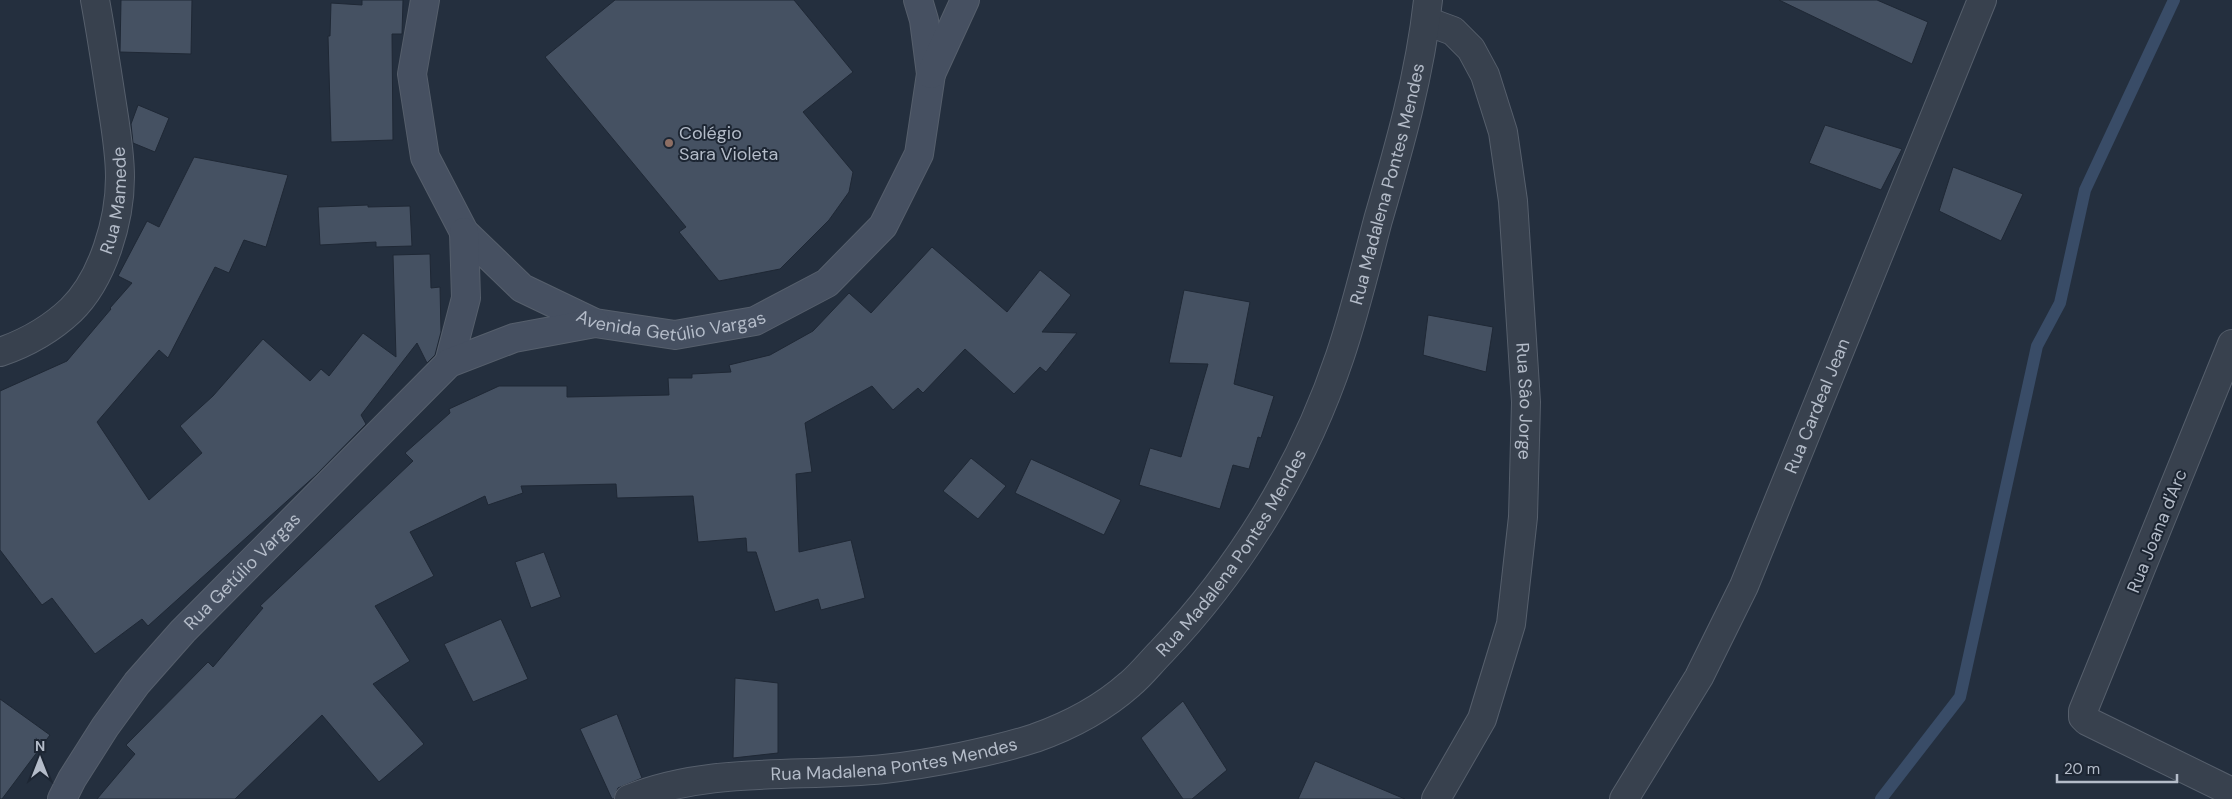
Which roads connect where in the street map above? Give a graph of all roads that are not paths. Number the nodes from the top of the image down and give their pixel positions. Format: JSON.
{"nodes":[{"id":1,"x":95,"y":0,"type":"edge"},
{"id":2,"x":425,"y":0,"type":"edge"},
{"id":3,"x":918,"y":0,"type":"edge"},
{"id":4,"x":965,"y":0,"type":"edge"},
{"id":5,"x":1982,"y":0,"type":"edge"},
{"id":6,"x":1427,"y":10,"type":"edge"},
{"id":7,"x":931,"y":74,"type":"junction"},
{"id":8,"x":464,"y":232,"type":"junction"},
{"id":9,"x":595,"y":323,"type":"junction"},
{"id":10,"x":2232,"y":344,"type":"edge"},
{"id":11,"x":0,"y":352,"type":"edge"},
{"id":12,"x":449,"y":363,"type":"junction"},
{"id":13,"x":2232,"y":792,"type":"edge"},
{"id":14,"x":62,"y":799,"type":"edge"},
{"id":15,"x":629,"y":799,"type":"edge"},
{"id":16,"x":1436,"y":799,"type":"edge"},
{"id":17,"x":1624,"y":799,"type":"edge"}],
"edges":[{"from":1,"to":11,"type":"street","name":"Rua Mamede"},
{"from":2,"to":8,"type":"main road","name":"Avenida Getúlio Vargas"},
{"from":3,"to":7,"type":"main road","name":"Avenida Getúlio Vargas"},
{"from":4,"to":7,"type":"main road"},
{"from":5,"to":17,"type":"street","name":"Rua Cardeal Jean"},
{"from":6,"to":15,"type":"street","name":"Rua Madalena Pontes Mendes"},
{"from":6,"to":16,"type":"street","name":"Rua Sâo Jorge"},
{"from":7,"to":9,"type":"main road","name":"Avenida Getúlio Vargas"},
{"from":8,"to":9,"type":"main road","name":"Avenida Getúlio Vargas"},
{"from":8,"to":12,"type":"main road"},
{"from":9,"to":12,"type":"main road","name":"Rua Getúlio Vargas"},
{"from":10,"to":13,"type":"street","name":"Rua Joana d'Arc"},
{"from":12,"to":14,"type":"main road","name":"Rua Getúlio Vargas"}]}
